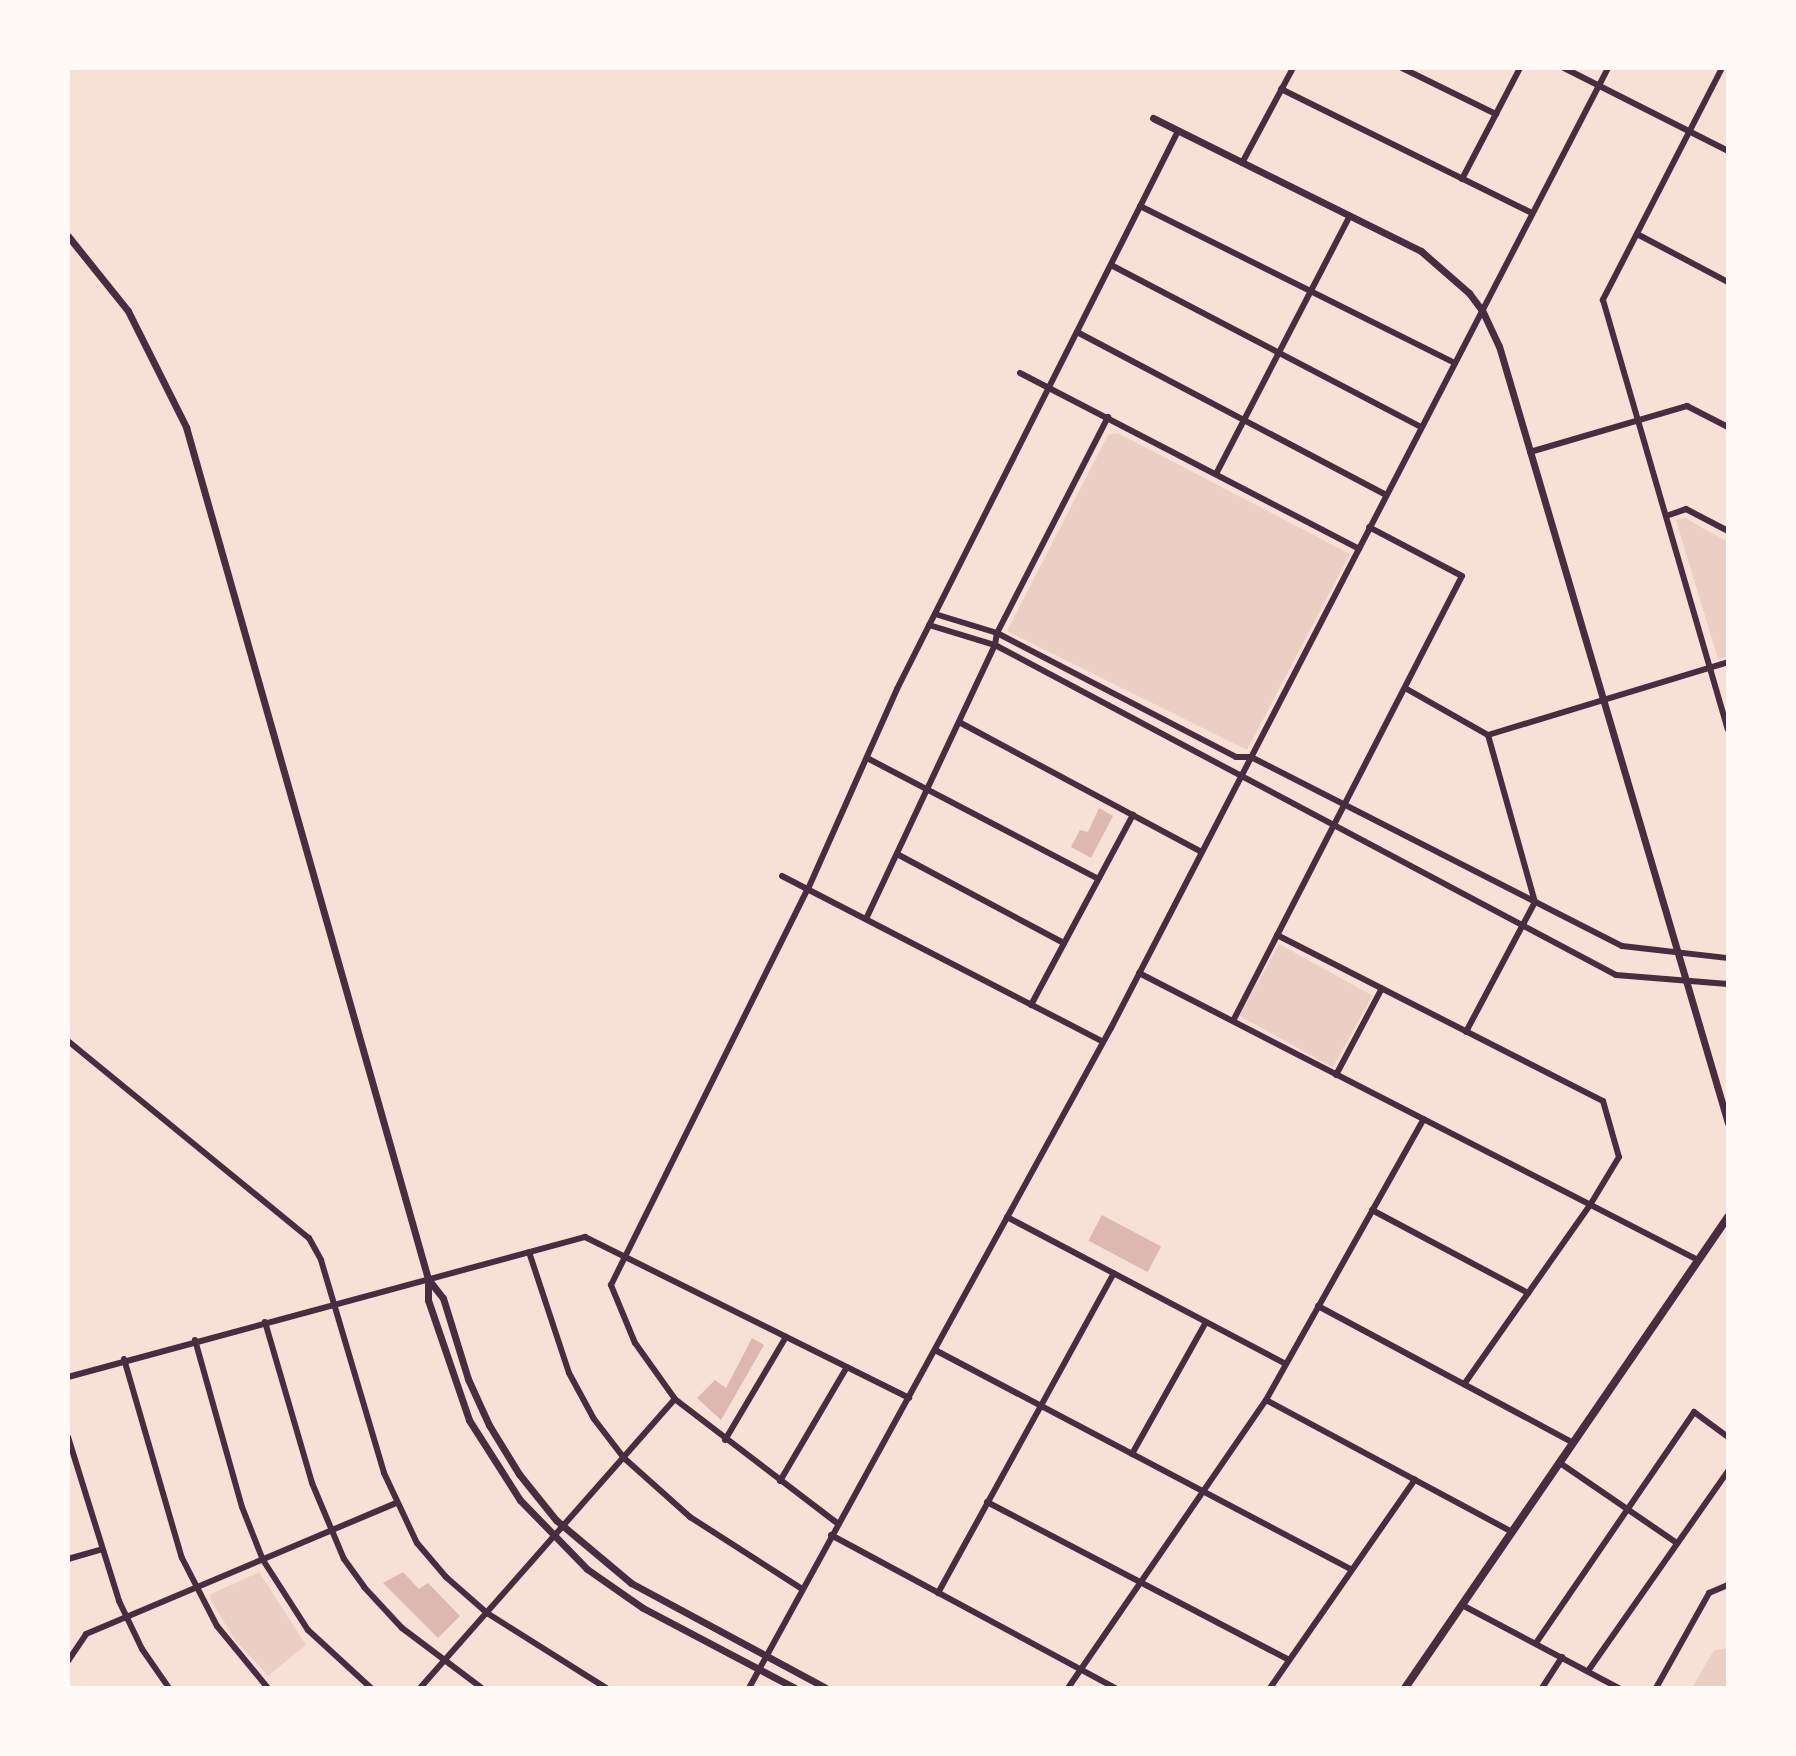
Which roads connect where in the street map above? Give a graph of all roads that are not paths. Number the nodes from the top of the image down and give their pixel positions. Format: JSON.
{"nodes":[{"id":1,"x":1293,"y":68,"type":"edge"},
{"id":2,"x":1402,"y":68,"type":"edge"},
{"id":3,"x":1520,"y":68,"type":"edge"},
{"id":4,"x":1564,"y":68,"type":"edge"},
{"id":5,"x":1608,"y":68,"type":"edge"},
{"id":6,"x":1722,"y":68,"type":"edge"},
{"id":7,"x":1599,"y":85,"type":"junction"},
{"id":8,"x":1281,"y":89,"type":"junction"},
{"id":9,"x":1496,"y":114,"type":"junction"},
{"id":10,"x":1153,"y":118,"type":"dead end"},
{"id":11,"x":1178,"y":131,"type":"junction"},
{"id":12,"x":1690,"y":131,"type":"junction"},
{"id":13,"x":1728,"y":151,"type":"edge"},
{"id":14,"x":1242,"y":163,"type":"junction"},
{"id":15,"x":1462,"y":179,"type":"junction"},
{"id":16,"x":1140,"y":206,"type":"junction"},
{"id":17,"x":1532,"y":213,"type":"junction"},
{"id":18,"x":1350,"y":216,"type":"junction"},
{"id":19,"x":1637,"y":234,"type":"junction"},
{"id":20,"x":68,"y":236,"type":"edge"},
{"id":21,"x":1111,"y":265,"type":"junction"},
{"id":22,"x":1728,"y":282,"type":"edge"},
{"id":23,"x":1310,"y":292,"type":"junction"},
{"id":24,"x":1482,"y":310,"type":"junction"},
{"id":25,"x":1077,"y":332,"type":"junction"},
{"id":26,"x":1279,"y":351,"type":"junction"},
{"id":27,"x":1455,"y":363,"type":"junction"},
{"id":28,"x":1020,"y":373,"type":"dead end"},
{"id":29,"x":1049,"y":388,"type":"junction"},
{"id":30,"x":1108,"y":417,"type":"junction"},
{"id":31,"x":1244,"y":420,"type":"junction"},
{"id":32,"x":1638,"y":420,"type":"junction"},
{"id":33,"x":1421,"y":427,"type":"junction"},
{"id":34,"x":1728,"y":427,"type":"edge"},
{"id":35,"x":1530,"y":452,"type":"junction"},
{"id":36,"x":1216,"y":474,"type":"junction"},
{"id":37,"x":1386,"y":495,"type":"junction"},
{"id":38,"x":1666,"y":516,"type":"junction"},
{"id":39,"x":1369,"y":527,"type":"junction"},
{"id":40,"x":1728,"y":531,"type":"edge"},
{"id":41,"x":1359,"y":549,"type":"junction"},
{"id":42,"x":935,"y":614,"type":"junction"},
{"id":43,"x":929,"y":625,"type":"junction"},
{"id":44,"x":997,"y":633,"type":"junction"},
{"id":45,"x":995,"y":645,"type":"junction"},
{"id":46,"x":1728,"y":662,"type":"edge"},
{"id":47,"x":1710,"y":668,"type":"junction"},
{"id":48,"x":1405,"y":688,"type":"junction"},
{"id":49,"x":1603,"y":699,"type":"junction"},
{"id":50,"x":959,"y":722,"type":"junction"},
{"id":51,"x":1728,"y":729,"type":"edge"},
{"id":52,"x":1488,"y":735,"type":"junction"},
{"id":53,"x":1251,"y":757,"type":"junction"},
{"id":54,"x":867,"y":758,"type":"junction"},
{"id":55,"x":1239,"y":778,"type":"junction"},
{"id":56,"x":927,"y":790,"type":"junction"},
{"id":57,"x":1344,"y":804,"type":"junction"},
{"id":58,"x":1133,"y":815,"type":"junction"},
{"id":59,"x":1333,"y":827,"type":"junction"},
{"id":60,"x":1201,"y":852,"type":"junction"},
{"id":61,"x":897,"y":854,"type":"junction"},
{"id":62,"x":782,"y":876,"type":"dead end"},
{"id":63,"x":1098,"y":879,"type":"junction"},
{"id":64,"x":808,"y":889,"type":"junction"},
{"id":65,"x":1535,"y":902,"type":"junction"},
{"id":66,"x":866,"y":919,"type":"junction"},
{"id":67,"x":1523,"y":926,"type":"junction"},
{"id":68,"x":1277,"y":935,"type":"junction"},
{"id":69,"x":1064,"y":943,"type":"junction"},
{"id":70,"x":1678,"y":952,"type":"junction"},
{"id":71,"x":1728,"y":958,"type":"edge"},
{"id":72,"x":1139,"y":973,"type":"junction"},
{"id":73,"x":1686,"y":980,"type":"junction"},
{"id":74,"x":1728,"y":984,"type":"edge"},
{"id":75,"x":1382,"y":988,"type":"junction"},
{"id":76,"x":1031,"y":1005,"type":"junction"},
{"id":77,"x":1233,"y":1021,"type":"junction"},
{"id":78,"x":1466,"y":1032,"type":"junction"},
{"id":79,"x":68,"y":1041,"type":"edge"},
{"id":80,"x":1103,"y":1042,"type":"junction"},
{"id":81,"x":1336,"y":1075,"type":"junction"},
{"id":82,"x":1424,"y":1119,"type":"junction"},
{"id":83,"x":1728,"y":1123,"type":"edge"},
{"id":84,"x":1590,"y":1205,"type":"junction"},
{"id":85,"x":1372,"y":1210,"type":"junction"},
{"id":86,"x":1007,"y":1217,"type":"junction"},
{"id":87,"x":1728,"y":1217,"type":"edge"},
{"id":88,"x":529,"y":1252,"type":"junction"},
{"id":89,"x":624,"y":1256,"type":"junction"},
{"id":90,"x":1698,"y":1260,"type":"junction"},
{"id":91,"x":1114,"y":1273,"type":"junction"},
{"id":92,"x":428,"y":1279,"type":"junction"},
{"id":93,"x":1528,"y":1293,"type":"junction"},
{"id":94,"x":335,"y":1303,"type":"junction"},
{"id":95,"x":1318,"y":1306,"type":"junction"},
{"id":96,"x":265,"y":1322,"type":"junction"},
{"id":97,"x":1206,"y":1322,"type":"junction"},
{"id":98,"x":786,"y":1337,"type":"junction"},
{"id":99,"x":195,"y":1340,"type":"junction"},
{"id":100,"x":935,"y":1350,"type":"junction"},
{"id":101,"x":124,"y":1359,"type":"junction"},
{"id":102,"x":1286,"y":1364,"type":"junction"},
{"id":103,"x":847,"y":1367,"type":"junction"},
{"id":104,"x":68,"y":1377,"type":"edge"},
{"id":105,"x":1464,"y":1384,"type":"junction"},
{"id":106,"x":909,"y":1398,"type":"junction"},
{"id":107,"x":675,"y":1399,"type":"junction"},
{"id":108,"x":1266,"y":1400,"type":"junction"},
{"id":109,"x":1042,"y":1406,"type":"junction"},
{"id":110,"x":68,"y":1437,"type":"edge"},
{"id":111,"x":1728,"y":1437,"type":"edge"},
{"id":112,"x":725,"y":1440,"type":"junction"},
{"id":113,"x":1573,"y":1443,"type":"junction"},
{"id":114,"x":1132,"y":1454,"type":"junction"},
{"id":115,"x":624,"y":1458,"type":"junction"},
{"id":116,"x":1560,"y":1463,"type":"junction"},
{"id":117,"x":78,"y":1471,"type":"junction"},
{"id":118,"x":1728,"y":1471,"type":"edge"},
{"id":119,"x":68,"y":1473,"type":"edge"},
{"id":120,"x":1415,"y":1479,"type":"junction"},
{"id":121,"x":780,"y":1481,"type":"junction"},
{"id":122,"x":1202,"y":1491,"type":"junction"},
{"id":123,"x":987,"y":1502,"type":"junction"},
{"id":124,"x":396,"y":1503,"type":"junction"},
{"id":125,"x":1628,"y":1509,"type":"junction"},
{"id":126,"x":837,"y":1523,"type":"junction"},
{"id":127,"x":564,"y":1527,"type":"junction"},
{"id":128,"x":331,"y":1531,"type":"junction"},
{"id":129,"x":1512,"y":1532,"type":"junction"},
{"id":130,"x":831,"y":1535,"type":"junction"},
{"id":131,"x":554,"y":1539,"type":"junction"},
{"id":132,"x":1677,"y":1543,"type":"junction"},
{"id":133,"x":102,"y":1549,"type":"junction"},
{"id":134,"x":68,"y":1559,"type":"edge"},
{"id":135,"x":263,"y":1560,"type":"junction"},
{"id":136,"x":1352,"y":1570,"type":"junction"},
{"id":137,"x":1140,"y":1582,"type":"junction"},
{"id":138,"x":1728,"y":1585,"type":"edge"},
{"id":139,"x":196,"y":1589,"type":"junction"},
{"id":140,"x":802,"y":1589,"type":"junction"},
{"id":141,"x":938,"y":1593,"type":"junction"},
{"id":142,"x":1462,"y":1605,"type":"junction"},
{"id":143,"x":487,"y":1613,"type":"junction"},
{"id":144,"x":127,"y":1618,"type":"junction"},
{"id":145,"x":1536,"y":1643,"type":"junction"},
{"id":146,"x":766,"y":1656,"type":"junction"},
{"id":147,"x":1562,"y":1657,"type":"junction"},
{"id":148,"x":1289,"y":1660,"type":"junction"},
{"id":149,"x":68,"y":1661,"type":"edge"},
{"id":150,"x":443,"y":1662,"type":"junction"},
{"id":151,"x":759,"y":1669,"type":"junction"},
{"id":152,"x":1080,"y":1669,"type":"junction"},
{"id":153,"x":1588,"y":1671,"type":"junction"},
{"id":154,"x":169,"y":1688,"type":"edge"},
{"id":155,"x":268,"y":1688,"type":"edge"},
{"id":156,"x":371,"y":1688,"type":"edge"},
{"id":157,"x":420,"y":1688,"type":"edge"},
{"id":158,"x":482,"y":1688,"type":"edge"},
{"id":159,"x":606,"y":1688,"type":"edge"},
{"id":160,"x":749,"y":1688,"type":"edge"},
{"id":161,"x":795,"y":1688,"type":"edge"},
{"id":162,"x":826,"y":1688,"type":"edge"},
{"id":163,"x":1068,"y":1688,"type":"edge"},
{"id":164,"x":1115,"y":1688,"type":"edge"},
{"id":165,"x":1270,"y":1688,"type":"edge"},
{"id":166,"x":1405,"y":1688,"type":"edge"},
{"id":167,"x":1542,"y":1688,"type":"edge"},
{"id":168,"x":1619,"y":1688,"type":"edge"},
{"id":169,"x":1656,"y":1688,"type":"edge"}],
"edges":[{"from":1,"to":8,"type":"street"},
{"from":2,"to":9,"type":"street"},
{"from":3,"to":9,"type":"street"},
{"from":4,"to":7,"type":"street"},
{"from":5,"to":7,"type":"street"},
{"from":6,"to":12,"type":"street"},
{"from":7,"to":12,"type":"street"},
{"from":7,"to":17,"type":"street"},
{"from":8,"to":14,"type":"street"},
{"from":8,"to":15,"type":"street"},
{"from":9,"to":15,"type":"street"},
{"from":10,"to":11,"type":"street"},
{"from":11,"to":14,"type":"street"},
{"from":11,"to":16,"type":"street"},
{"from":12,"to":13,"type":"street"},
{"from":12,"to":19,"type":"street"},
{"from":14,"to":18,"type":"street"},
{"from":15,"to":17,"type":"street"},
{"from":16,"to":21,"type":"street"},
{"from":16,"to":23,"type":"street"},
{"from":17,"to":24,"type":"street"},
{"from":18,"to":23,"type":"street"},
{"from":18,"to":24,"type":"street"},
{"from":19,"to":22,"type":"street"},
{"from":19,"to":32,"type":"street"},
{"from":20,"to":92,"type":"street"},
{"from":21,"to":25,"type":"street"},
{"from":21,"to":26,"type":"street"},
{"from":23,"to":26,"type":"street"},
{"from":23,"to":27,"type":"street"},
{"from":24,"to":27,"type":"street"},
{"from":24,"to":35,"type":"street"},
{"from":25,"to":29,"type":"street"},
{"from":25,"to":31,"type":"street"},
{"from":26,"to":31,"type":"street"},
{"from":26,"to":33,"type":"street"},
{"from":27,"to":33,"type":"street"},
{"from":28,"to":29,"type":"street"},
{"from":29,"to":30,"type":"street"},
{"from":29,"to":42,"type":"street"},
{"from":30,"to":36,"type":"street"},
{"from":30,"to":44,"type":"street"},
{"from":31,"to":36,"type":"street"},
{"from":31,"to":37,"type":"street"},
{"from":32,"to":34,"type":"street"},
{"from":32,"to":35,"type":"street"},
{"from":32,"to":38,"type":"street"},
{"from":33,"to":37,"type":"street"},
{"from":35,"to":49,"type":"street"},
{"from":36,"to":41,"type":"street"},
{"from":37,"to":39,"type":"street"},
{"from":38,"to":40,"type":"street"},
{"from":38,"to":47,"type":"street"},
{"from":39,"to":41,"type":"street"},
{"from":39,"to":48,"type":"street"},
{"from":41,"to":53,"type":"street"},
{"from":42,"to":43,"type":"street"},
{"from":42,"to":44,"type":"street"},
{"from":43,"to":45,"type":"street"},
{"from":43,"to":54,"type":"street"},
{"from":44,"to":45,"type":"street"},
{"from":44,"to":53,"type":"street"},
{"from":45,"to":50,"type":"street"},
{"from":45,"to":55,"type":"street"},
{"from":46,"to":47,"type":"street"},
{"from":47,"to":49,"type":"street"},
{"from":47,"to":51,"type":"street"},
{"from":48,"to":52,"type":"street"},
{"from":48,"to":57,"type":"street"},
{"from":49,"to":52,"type":"street"},
{"from":49,"to":70,"type":"street"},
{"from":50,"to":56,"type":"street"},
{"from":50,"to":58,"type":"street"},
{"from":52,"to":65,"type":"street"},
{"from":53,"to":55,"type":"street"},
{"from":53,"to":57,"type":"street"},
{"from":54,"to":56,"type":"street"},
{"from":54,"to":64,"type":"street"},
{"from":55,"to":59,"type":"street"},
{"from":55,"to":60,"type":"street"},
{"from":56,"to":61,"type":"street"},
{"from":56,"to":63,"type":"street"},
{"from":57,"to":59,"type":"street"},
{"from":57,"to":65,"type":"street"},
{"from":58,"to":60,"type":"street"},
{"from":58,"to":63,"type":"street"},
{"from":59,"to":67,"type":"street"},
{"from":59,"to":68,"type":"street"},
{"from":60,"to":72,"type":"street"},
{"from":61,"to":66,"type":"street"},
{"from":61,"to":69,"type":"street"},
{"from":62,"to":64,"type":"street"},
{"from":63,"to":69,"type":"street"},
{"from":64,"to":66,"type":"street"},
{"from":64,"to":89,"type":"street"},
{"from":65,"to":67,"type":"street"},
{"from":65,"to":70,"type":"street"},
{"from":66,"to":76,"type":"street"},
{"from":67,"to":73,"type":"street"},
{"from":67,"to":78,"type":"street"},
{"from":68,"to":75,"type":"street"},
{"from":68,"to":77,"type":"street"},
{"from":69,"to":76,"type":"street"},
{"from":70,"to":71,"type":"street"},
{"from":70,"to":73,"type":"street"},
{"from":72,"to":77,"type":"street"},
{"from":72,"to":80,"type":"street"},
{"from":73,"to":74,"type":"street"},
{"from":73,"to":83,"type":"street"},
{"from":75,"to":78,"type":"street"},
{"from":75,"to":81,"type":"street"},
{"from":76,"to":80,"type":"street"},
{"from":77,"to":81,"type":"street"},
{"from":78,"to":84,"type":"street"},
{"from":79,"to":94,"type":"street"},
{"from":80,"to":86,"type":"street"},
{"from":81,"to":82,"type":"street"},
{"from":82,"to":84,"type":"street"},
{"from":82,"to":85,"type":"street"},
{"from":84,"to":90,"type":"street"},
{"from":84,"to":93,"type":"street"},
{"from":85,"to":93,"type":"street"},
{"from":85,"to":95,"type":"street"},
{"from":86,"to":91,"type":"street"},
{"from":86,"to":100,"type":"street"},
{"from":87,"to":90,"type":"main road"},
{"from":88,"to":89,"type":"street"},
{"from":88,"to":92,"type":"street"},
{"from":88,"to":115,"type":"street"},
{"from":89,"to":98,"type":"street"},
{"from":89,"to":107,"type":"street"},
{"from":90,"to":113,"type":"main road"},
{"from":91,"to":97,"type":"street"},
{"from":91,"to":109,"type":"street"},
{"from":92,"to":94,"type":"street"},
{"from":92,"to":127,"type":"street"},
{"from":92,"to":131,"type":"street"},
{"from":93,"to":105,"type":"street"},
{"from":94,"to":96,"type":"street"},
{"from":94,"to":124,"type":"street"},
{"from":95,"to":102,"type":"street"},
{"from":95,"to":105,"type":"street"},
{"from":96,"to":99,"type":"street"},
{"from":96,"to":128,"type":"street"},
{"from":97,"to":102,"type":"street"},
{"from":97,"to":114,"type":"street"},
{"from":98,"to":103,"type":"street"},
{"from":98,"to":112,"type":"street"},
{"from":99,"to":101,"type":"street"},
{"from":99,"to":135,"type":"street"},
{"from":100,"to":106,"type":"street"},
{"from":100,"to":109,"type":"street"},
{"from":101,"to":104,"type":"street"},
{"from":101,"to":139,"type":"street"},
{"from":102,"to":108,"type":"street"},
{"from":103,"to":106,"type":"street"},
{"from":103,"to":121,"type":"street"},
{"from":105,"to":113,"type":"street"},
{"from":106,"to":126,"type":"street"},
{"from":107,"to":112,"type":"street"},
{"from":107,"to":115,"type":"street"},
{"from":108,"to":120,"type":"street"},
{"from":108,"to":122,"type":"street"},
{"from":109,"to":114,"type":"street"},
{"from":109,"to":123,"type":"street"},
{"from":110,"to":117,"type":"street"},
{"from":111,"to":125,"type":"street"},
{"from":112,"to":121,"type":"street"},
{"from":113,"to":116,"type":"main road"},
{"from":114,"to":122,"type":"street"},
{"from":115,"to":127,"type":"street"},
{"from":115,"to":140,"type":"street"},
{"from":116,"to":125,"type":"street"},
{"from":116,"to":129,"type":"main road"},
{"from":117,"to":119,"type":"street"},
{"from":117,"to":133,"type":"street"},
{"from":118,"to":132,"type":"street"},
{"from":120,"to":129,"type":"street"},
{"from":120,"to":136,"type":"street"},
{"from":121,"to":126,"type":"street"},
{"from":122,"to":136,"type":"street"},
{"from":122,"to":137,"type":"street"},
{"from":123,"to":137,"type":"street"},
{"from":123,"to":141,"type":"street"},
{"from":124,"to":128,"type":"street"},
{"from":124,"to":143,"type":"street"},
{"from":125,"to":132,"type":"street"},
{"from":125,"to":145,"type":"street"},
{"from":126,"to":130,"type":"street"},
{"from":127,"to":131,"type":"street"},
{"from":127,"to":146,"type":"street"},
{"from":128,"to":135,"type":"street"},
{"from":128,"to":150,"type":"street"},
{"from":129,"to":142,"type":"main road"},
{"from":130,"to":140,"type":"street"},
{"from":130,"to":141,"type":"street"},
{"from":131,"to":143,"type":"street"},
{"from":131,"to":151,"type":"street"},
{"from":132,"to":153,"type":"street"},
{"from":133,"to":134,"type":"street"},
{"from":133,"to":144,"type":"street"},
{"from":135,"to":139,"type":"street"},
{"from":135,"to":156,"type":"street"},
{"from":136,"to":148,"type":"street"},
{"from":137,"to":148,"type":"street"},
{"from":137,"to":152,"type":"street"},
{"from":138,"to":169,"type":"street"},
{"from":139,"to":144,"type":"street"},
{"from":139,"to":155,"type":"street"},
{"from":140,"to":146,"type":"street"},
{"from":141,"to":152,"type":"street"},
{"from":142,"to":145,"type":"street"},
{"from":142,"to":166,"type":"main road"},
{"from":143,"to":150,"type":"street"},
{"from":143,"to":159,"type":"street"},
{"from":144,"to":149,"type":"street"},
{"from":144,"to":154,"type":"street"},
{"from":145,"to":147,"type":"street"},
{"from":146,"to":151,"type":"street"},
{"from":146,"to":162,"type":"street"},
{"from":147,"to":153,"type":"street"},
{"from":147,"to":167,"type":"street"},
{"from":148,"to":165,"type":"street"},
{"from":150,"to":157,"type":"street"},
{"from":150,"to":158,"type":"street"},
{"from":151,"to":160,"type":"street"},
{"from":151,"to":161,"type":"street"},
{"from":152,"to":163,"type":"street"},
{"from":152,"to":164,"type":"street"},
{"from":153,"to":168,"type":"street"}]}
